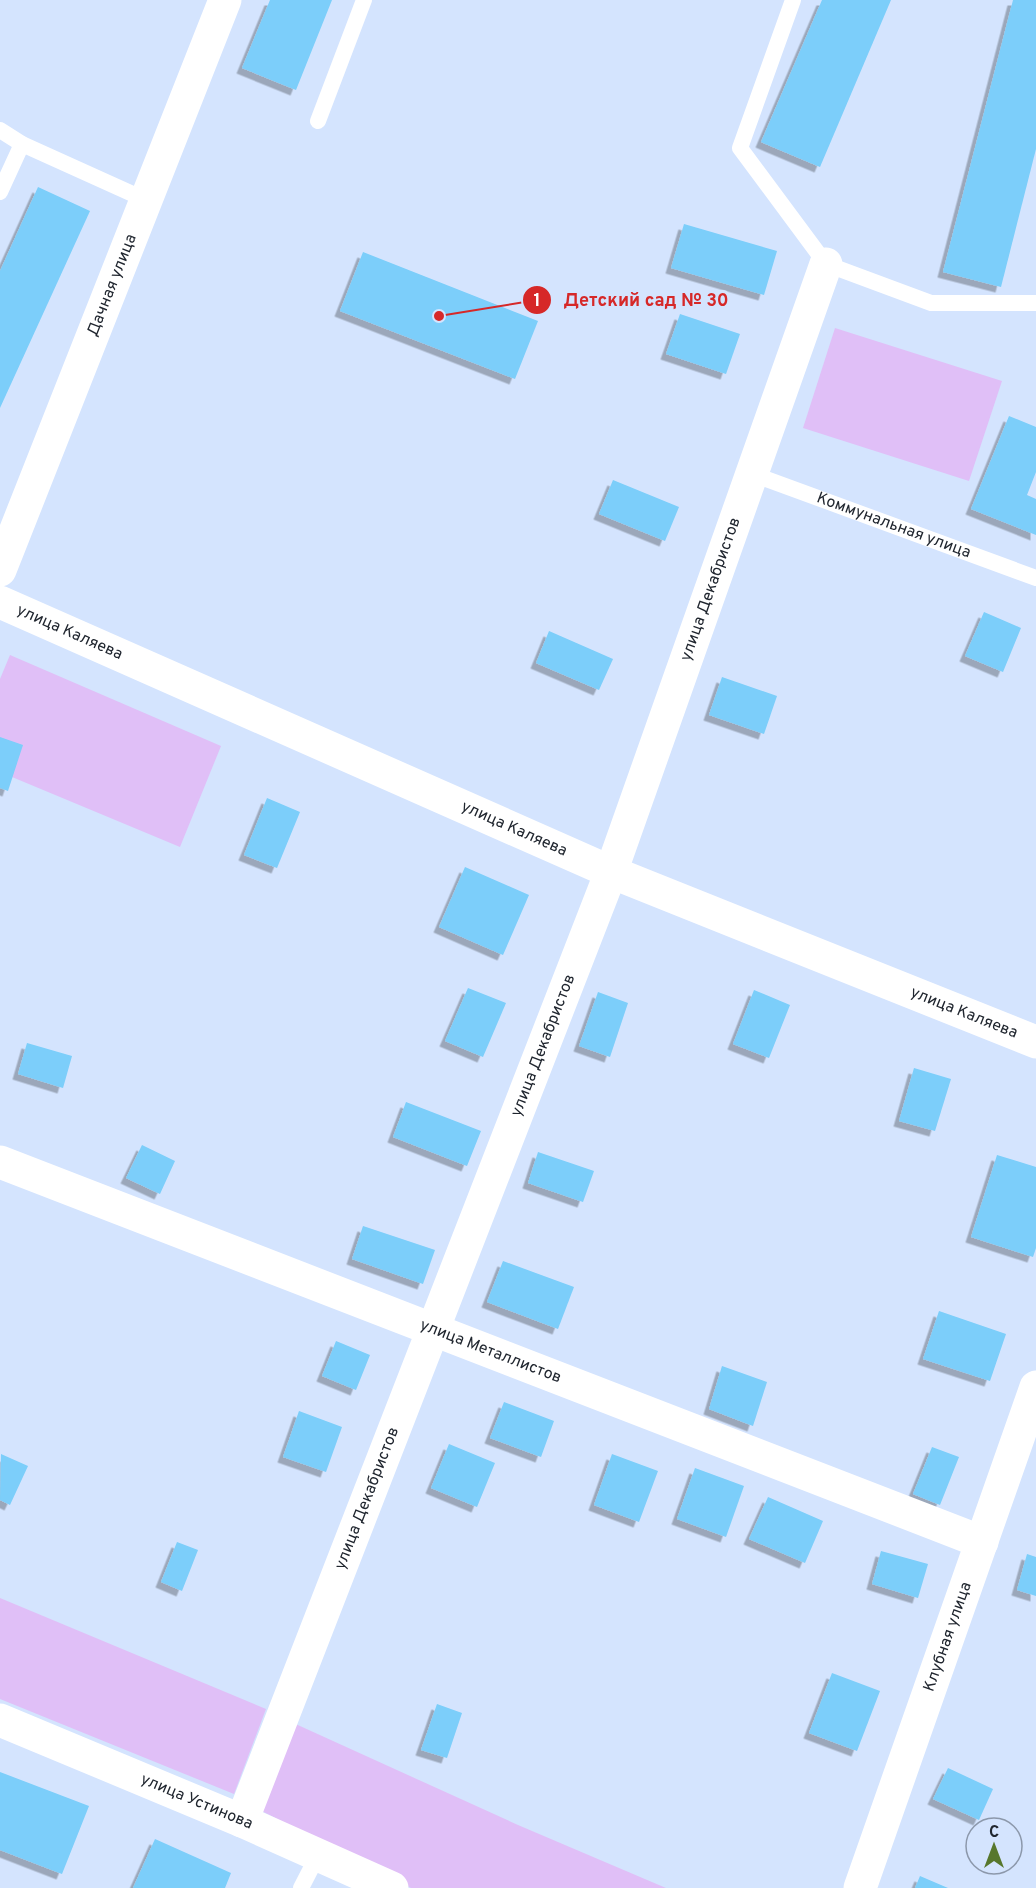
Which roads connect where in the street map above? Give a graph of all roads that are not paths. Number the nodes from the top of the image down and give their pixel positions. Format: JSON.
{"nodes":[{"id":1,"x":225,"y":0,"type":"edge"},
{"id":2,"x":364,"y":0,"type":"edge"},
{"id":3,"x":793,"y":0,"type":"edge"},
{"id":4,"x":318,"y":121,"type":"dead end"},
{"id":5,"x":0,"y":130,"type":"edge"},
{"id":6,"x":22,"y":144,"type":"junction"},
{"id":7,"x":0,"y":192,"type":"edge"},
{"id":8,"x":146,"y":200,"type":"junction"},
{"id":9,"x":826,"y":264,"type":"junction"},
{"id":10,"x":1036,"y":303,"type":"edge"},
{"id":11,"x":750,"y":474,"type":"junction"},
{"id":12,"x":0,"y":570,"type":"edge"},
{"id":13,"x":1036,"y":578,"type":"edge"},
{"id":14,"x":0,"y":602,"type":"edge"},
{"id":15,"x":611,"y":872,"type":"junction"},
{"id":16,"x":1036,"y":1042,"type":"edge"},
{"id":17,"x":0,"y":1162,"type":"edge"},
{"id":18,"x":432,"y":1330,"type":"junction"},
{"id":19,"x":1036,"y":1387,"type":"edge"},
{"id":20,"x":982,"y":1542,"type":"junction"},
{"id":21,"x":0,"y":1720,"type":"edge"},
{"id":22,"x":242,"y":1821,"type":"junction"},
{"id":23,"x":318,"y":1855,"type":"junction"},
{"id":24,"x":301,"y":1888,"type":"edge"},
{"id":25,"x":392,"y":1888,"type":"edge"},
{"id":26,"x":860,"y":1888,"type":"edge"}],
"edges":[{"from":1,"to":8,"type":"street","name":"Дачная улица"},
{"from":2,"to":4,"type":"lane"},
{"from":3,"to":9,"type":"lane"},
{"from":5,"to":6,"type":"lane"},
{"from":6,"to":7,"type":"lane"},
{"from":6,"to":8,"type":"lane"},
{"from":8,"to":12,"type":"street","name":"Дачная улица"},
{"from":9,"to":10,"type":"lane"},
{"from":9,"to":11,"type":"street","name":"улица Декабристов"},
{"from":11,"to":13,"type":"lane","name":"Коммунальная улица"},
{"from":11,"to":15,"type":"street","name":"улица Декабристов"},
{"from":14,"to":15,"type":"street","name":"улица Каляева"},
{"from":15,"to":16,"type":"street","name":"улица Каляева"},
{"from":15,"to":18,"type":"street","name":"улица Декабристов"},
{"from":17,"to":18,"type":"street","name":"улица Металлистов"},
{"from":18,"to":20,"type":"street","name":"улица Металлистов"},
{"from":18,"to":22,"type":"street","name":"улица Декабристов"},
{"from":19,"to":20,"type":"street","name":"Клубная улица"},
{"from":20,"to":26,"type":"street","name":"Клубная улица"},
{"from":21,"to":22,"type":"street","name":"улица Устинова"},
{"from":22,"to":23,"type":"street","name":"улица Устинова"},
{"from":23,"to":24,"type":"lane"},
{"from":23,"to":25,"type":"street","name":"улица Устинова"}]}
